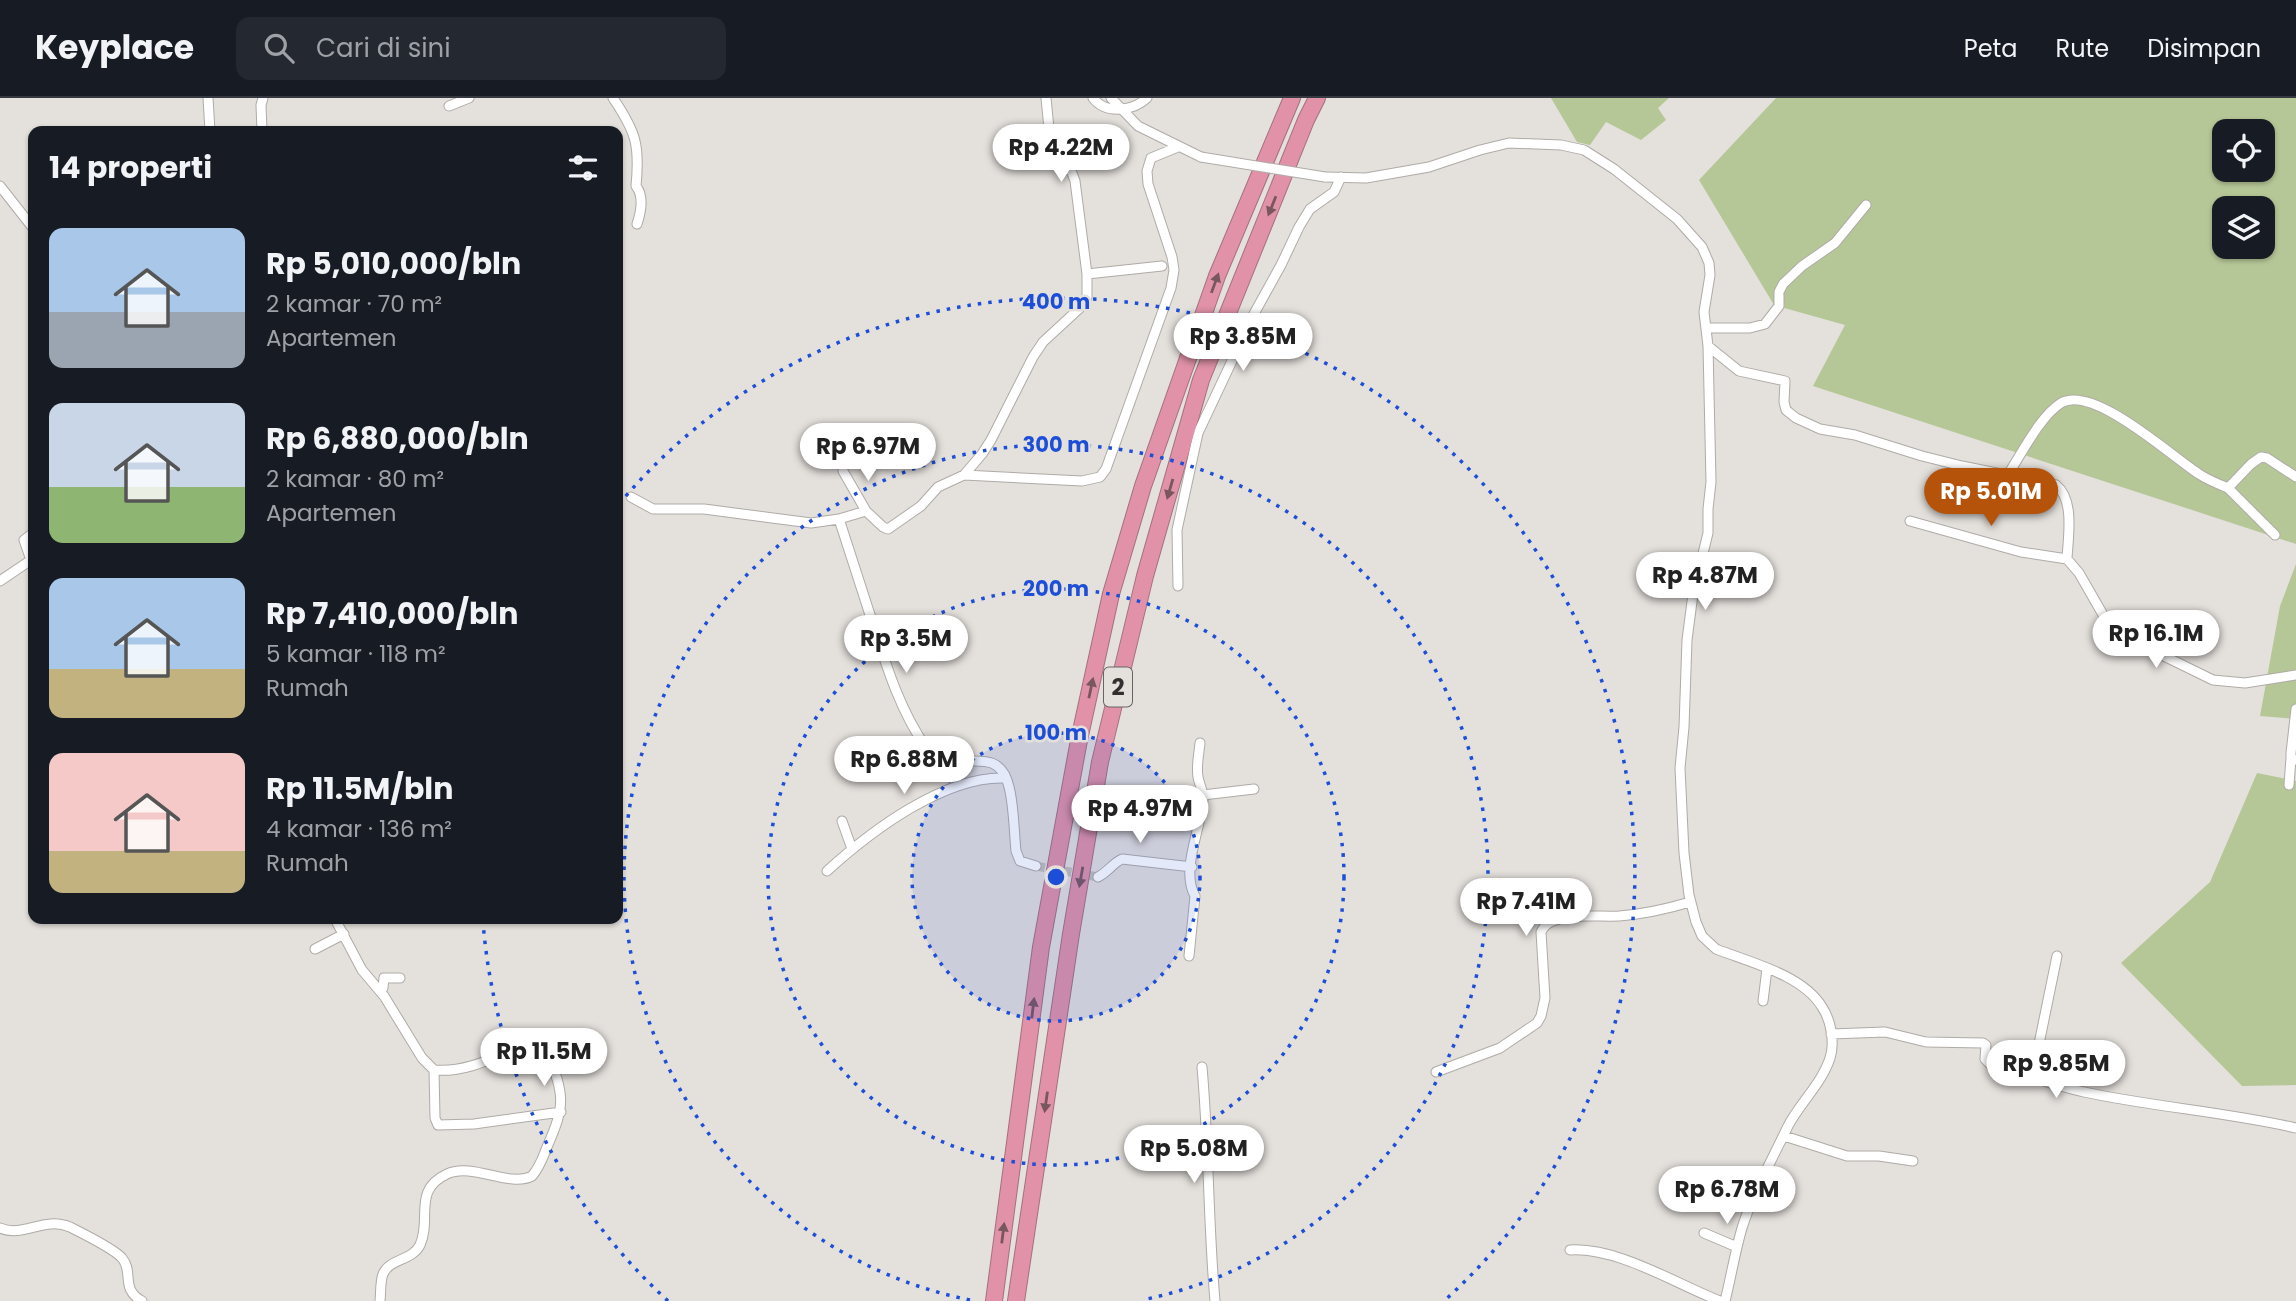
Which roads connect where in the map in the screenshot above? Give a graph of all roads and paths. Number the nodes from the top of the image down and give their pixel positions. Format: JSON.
{"nodes":[{"id":1,"x":208,"y":98,"type":"edge"},
{"id":2,"x":263,"y":98,"type":"edge"},
{"id":3,"x":469,"y":98,"type":"edge"},
{"id":4,"x":605,"y":98,"type":"edge"},
{"id":5,"x":1046,"y":98,"type":"edge"},
{"id":6,"x":1093,"y":98,"type":"edge"},
{"id":7,"x":1111,"y":98,"type":"edge"},
{"id":8,"x":1146,"y":98,"type":"edge"},
{"id":9,"x":1292,"y":98,"type":"edge"},
{"id":10,"x":1317,"y":98,"type":"edge"},
{"id":11,"x":614,"y":100,"type":"edge"},
{"id":12,"x":449,"y":106,"type":"dead end"},
{"id":13,"x":1120,"y":109,"type":"junction"},
{"id":14,"x":210,"y":126,"type":"edge"},
{"id":15,"x":262,"y":126,"type":"edge"},
{"id":16,"x":1178,"y":147,"type":"junction"},
{"id":17,"x":1341,"y":177,"type":"junction"},
{"id":18,"x":0,"y":186,"type":"edge"},
{"id":19,"x":1866,"y":205,"type":"dead end"},
{"id":20,"x":28,"y":222,"type":"edge"},
{"id":21,"x":638,"y":224,"type":"dead end"},
{"id":22,"x":1162,"y":266,"type":"dead end"},
{"id":23,"x":1087,"y":274,"type":"junction"},
{"id":24,"x":1706,"y":328,"type":"junction"},
{"id":25,"x":1708,"y":346,"type":"junction"},
{"id":26,"x":843,"y":471,"type":"dead end"},
{"id":27,"x":964,"y":475,"type":"junction"},
{"id":28,"x":2007,"y":476,"type":"junction"},
{"id":29,"x":2296,"y":477,"type":"edge"},
{"id":30,"x":2228,"y":488,"type":"junction"},
{"id":31,"x":631,"y":497,"type":"dead end"},
{"id":32,"x":866,"y":511,"type":"junction"},
{"id":33,"x":839,"y":519,"type":"junction"},
{"id":34,"x":1910,"y":521,"type":"dead end"},
{"id":35,"x":2275,"y":535,"type":"dead end"},
{"id":36,"x":2067,"y":559,"type":"junction"},
{"id":37,"x":28,"y":562,"type":"edge"},
{"id":38,"x":0,"y":581,"type":"edge"},
{"id":39,"x":1178,"y":586,"type":"dead end"},
{"id":40,"x":2296,"y":675,"type":"edge"},
{"id":41,"x":2296,"y":709,"type":"edge"},
{"id":42,"x":1200,"y":743,"type":"dead end"},
{"id":43,"x":2294,"y":759,"type":"edge"},
{"id":44,"x":1006,"y":778,"type":"junction"},
{"id":45,"x":2289,"y":785,"type":"dead end"},
{"id":46,"x":1254,"y":789,"type":"dead end"},
{"id":47,"x":1203,"y":794,"type":"junction"},
{"id":48,"x":842,"y":821,"type":"dead end"},
{"id":49,"x":852,"y":849,"type":"junction"},
{"id":50,"x":1036,"y":866,"type":"tunnel mouth"},
{"id":51,"x":1192,"y":867,"type":"junction"},
{"id":52,"x":827,"y":871,"type":"dead end"},
{"id":53,"x":1098,"y":877,"type":"tunnel mouth"},
{"id":54,"x":1690,"y":902,"type":"junction"},
{"id":55,"x":338,"y":924,"type":"edge"},
{"id":56,"x":344,"y":934,"type":"junction"},
{"id":57,"x":315,"y":949,"type":"dead end"},
{"id":58,"x":1189,"y":956,"type":"dead end"},
{"id":59,"x":2057,"y":956,"type":"dead end"},
{"id":60,"x":1767,"y":969,"type":"junction"},
{"id":61,"x":400,"y":978,"type":"dead end"},
{"id":62,"x":380,"y":990,"type":"junction"},
{"id":63,"x":1763,"y":1001,"type":"dead end"},
{"id":64,"x":1831,"y":1034,"type":"junction"},
{"id":65,"x":1202,"y":1067,"type":"dead end"},
{"id":66,"x":434,"y":1070,"type":"junction"},
{"id":67,"x":1436,"y":1072,"type":"dead end"},
{"id":68,"x":2032,"y":1078,"type":"junction"},
{"id":69,"x":561,"y":1112,"type":"junction"},
{"id":70,"x":2296,"y":1128,"type":"edge"},
{"id":71,"x":1784,"y":1136,"type":"junction"},
{"id":72,"x":1913,"y":1161,"type":"dead end"},
{"id":73,"x":0,"y":1228,"type":"edge"},
{"id":74,"x":1704,"y":1233,"type":"dead end"},
{"id":75,"x":1737,"y":1247,"type":"junction"},
{"id":76,"x":1570,"y":1250,"type":"dead end"},
{"id":77,"x":142,"y":1301,"type":"edge"},
{"id":78,"x":380,"y":1301,"type":"edge"},
{"id":79,"x":994,"y":1301,"type":"edge"},
{"id":80,"x":1016,"y":1301,"type":"edge"},
{"id":81,"x":1214,"y":1301,"type":"edge"},
{"id":82,"x":1722,"y":1301,"type":"edge"}],
"edges":[{"from":1,"to":14,"type":"street"},
{"from":2,"to":15,"type":"street"},
{"from":3,"to":12,"type":"street"},
{"from":4,"to":11,"type":"street"},
{"from":5,"to":23,"type":"street"},
{"from":6,"to":13,"type":"street"},
{"from":7,"to":13,"type":"street"},
{"from":8,"to":13,"type":"street"},
{"from":79,"to":9,"type":"highway","number":"2","one_way":true},
{"from":10,"to":80,"type":"highway","number":"2","one_way":true},
{"from":11,"to":21,"type":"street"},
{"from":13,"to":16,"type":"street"},
{"from":16,"to":17,"type":"street","bridge":true},
{"from":16,"to":27,"type":"street"},
{"from":17,"to":24,"type":"street"},
{"from":17,"to":39,"type":"street"},
{"from":18,"to":20,"type":"street"},
{"from":19,"to":24,"type":"street"},
{"from":22,"to":23,"type":"street"},
{"from":23,"to":27,"type":"street"},
{"from":24,"to":25,"type":"street"},
{"from":25,"to":28,"type":"street"},
{"from":25,"to":54,"type":"street"},
{"from":26,"to":32,"type":"street"},
{"from":27,"to":32,"type":"street"},
{"from":28,"to":30,"type":"street"},
{"from":28,"to":36,"type":"street"},
{"from":29,"to":30,"type":"street"},
{"from":30,"to":35,"type":"street"},
{"from":31,"to":33,"type":"street"},
{"from":32,"to":33,"type":"street"},
{"from":33,"to":44,"type":"street"},
{"from":34,"to":36,"type":"street"},
{"from":36,"to":40,"type":"street"},
{"from":37,"to":38,"type":"street"},
{"from":41,"to":43,"type":"street"},
{"from":42,"to":47,"type":"street"},
{"from":43,"to":45,"type":"street"},
{"from":44,"to":49,"type":"street"},
{"from":44,"to":50,"type":"street"},
{"from":46,"to":47,"type":"street"},
{"from":47,"to":51,"type":"street"},
{"from":48,"to":49,"type":"street"},
{"from":49,"to":52,"type":"street"},
{"from":51,"to":53,"type":"street"},
{"from":51,"to":58,"type":"street"},
{"from":54,"to":60,"type":"street"},
{"from":54,"to":67,"type":"street"},
{"from":55,"to":56,"type":"street"},
{"from":56,"to":57,"type":"street"},
{"from":56,"to":62,"type":"street"},
{"from":59,"to":68,"type":"street"},
{"from":60,"to":63,"type":"street"},
{"from":60,"to":64,"type":"street"},
{"from":61,"to":62,"type":"street"},
{"from":62,"to":66,"type":"street"},
{"from":64,"to":68,"type":"street"},
{"from":64,"to":71,"type":"street"},
{"from":65,"to":81,"type":"street"},
{"from":66,"to":69,"type":"street"},
{"from":66,"to":69,"type":"street"},
{"from":68,"to":70,"type":"street"},
{"from":69,"to":78,"type":"street"},
{"from":71,"to":72,"type":"street"},
{"from":71,"to":75,"type":"street"},
{"from":73,"to":77,"type":"street"},
{"from":74,"to":75,"type":"street"},
{"from":75,"to":82,"type":"street"},
{"from":76,"to":82,"type":"street"}]}
